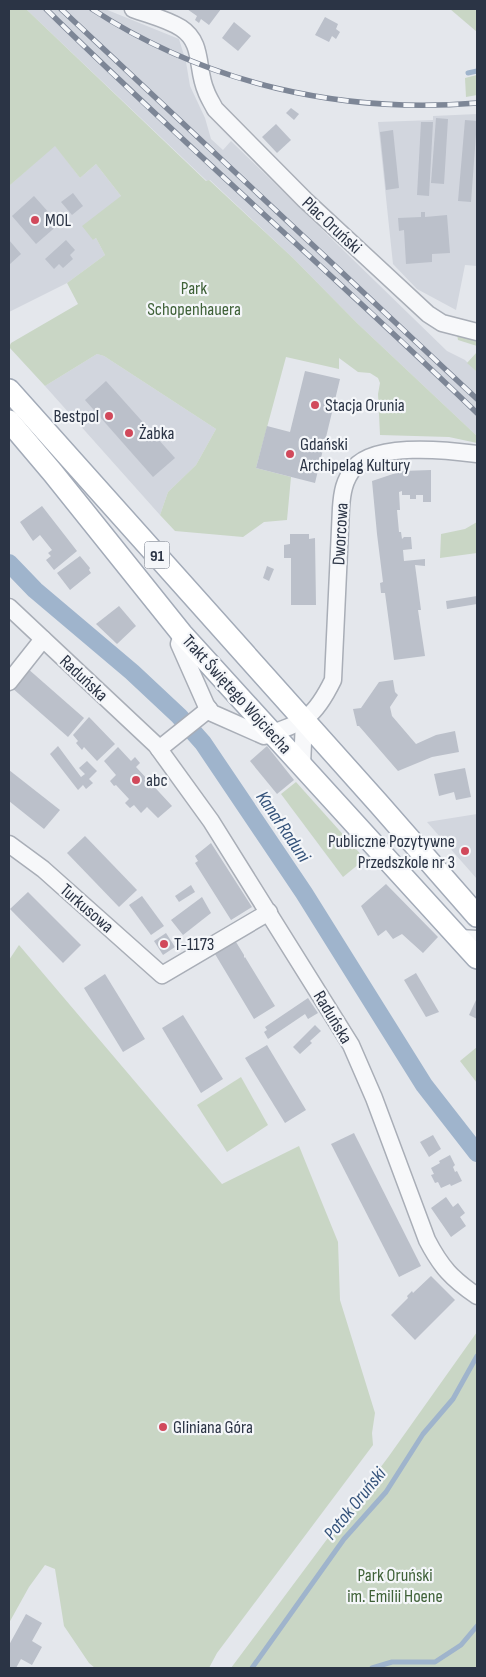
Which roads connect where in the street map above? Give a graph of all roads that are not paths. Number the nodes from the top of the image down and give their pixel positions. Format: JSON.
{"nodes":[{"id":1,"x":134,"y":9,"type":"edge"},
{"id":2,"x":477,"y":332,"type":"edge"},
{"id":3,"x":9,"y":390,"type":"edge"},
{"id":4,"x":9,"y":421,"type":"edge"},
{"id":5,"x":477,"y":454,"type":"edge"},
{"id":6,"x":9,"y":608,"type":"edge"},
{"id":7,"x":182,"y":634,"type":"junction"},
{"id":8,"x":43,"y":639,"type":"junction"},
{"id":9,"x":9,"y":682,"type":"edge"},
{"id":10,"x":205,"y":712,"type":"junction"},
{"id":11,"x":304,"y":721,"type":"junction"},
{"id":12,"x":273,"y":733,"type":"junction"},
{"id":13,"x":159,"y":749,"type":"junction"},
{"id":14,"x":302,"y":765,"type":"junction"},
{"id":15,"x":9,"y":844,"type":"edge"},
{"id":16,"x":269,"y":912,"type":"junction"},
{"id":17,"x":477,"y":916,"type":"edge"},
{"id":18,"x":468,"y":939,"type":"edge"},
{"id":19,"x":477,"y":958,"type":"edge"},
{"id":20,"x":477,"y":1296,"type":"edge"}],
"edges":[{"from":1,"to":2,"type":"street","name":"Plac Oruński"},
{"from":3,"to":11,"type":"main road","name":"Trakt Świętego Wojciecha","number":"91"},
{"from":4,"to":7,"type":"main road","name":"Trakt Świętego Wojciecha","number":"91"},
{"from":5,"to":11,"type":"street","name":"Dworcowa"},
{"from":6,"to":8,"type":"street","name":"Raduńska"},
{"from":7,"to":10,"type":"street"},
{"from":7,"to":12,"type":"main road","name":"Trakt Świętego Wojciecha","number":"91"},
{"from":8,"to":9,"type":"street"},
{"from":8,"to":13,"type":"street","name":"Raduńska"},
{"from":10,"to":12,"type":"street"},
{"from":10,"to":13,"type":"street"},
{"from":11,"to":12,"type":"street","name":"Dworcowa"},
{"from":11,"to":14,"type":"street"},
{"from":11,"to":17,"type":"main road","name":"Trakt Świętego Wojciecha","number":"91"},
{"from":12,"to":14,"type":"main road","name":"Trakt Świętego Wojciecha","number":"91"},
{"from":13,"to":16,"type":"street","name":"Raduńska"},
{"from":14,"to":18,"type":"main road","name":"Trakt Świętego Wojciecha","number":"91"},
{"from":15,"to":16,"type":"street","name":"Turkusowa"},
{"from":16,"to":20,"type":"street","name":"Raduńska"},
{"from":18,"to":19,"type":"main road","name":"Trakt Świętego Wojciecha","number":"91"}]}
